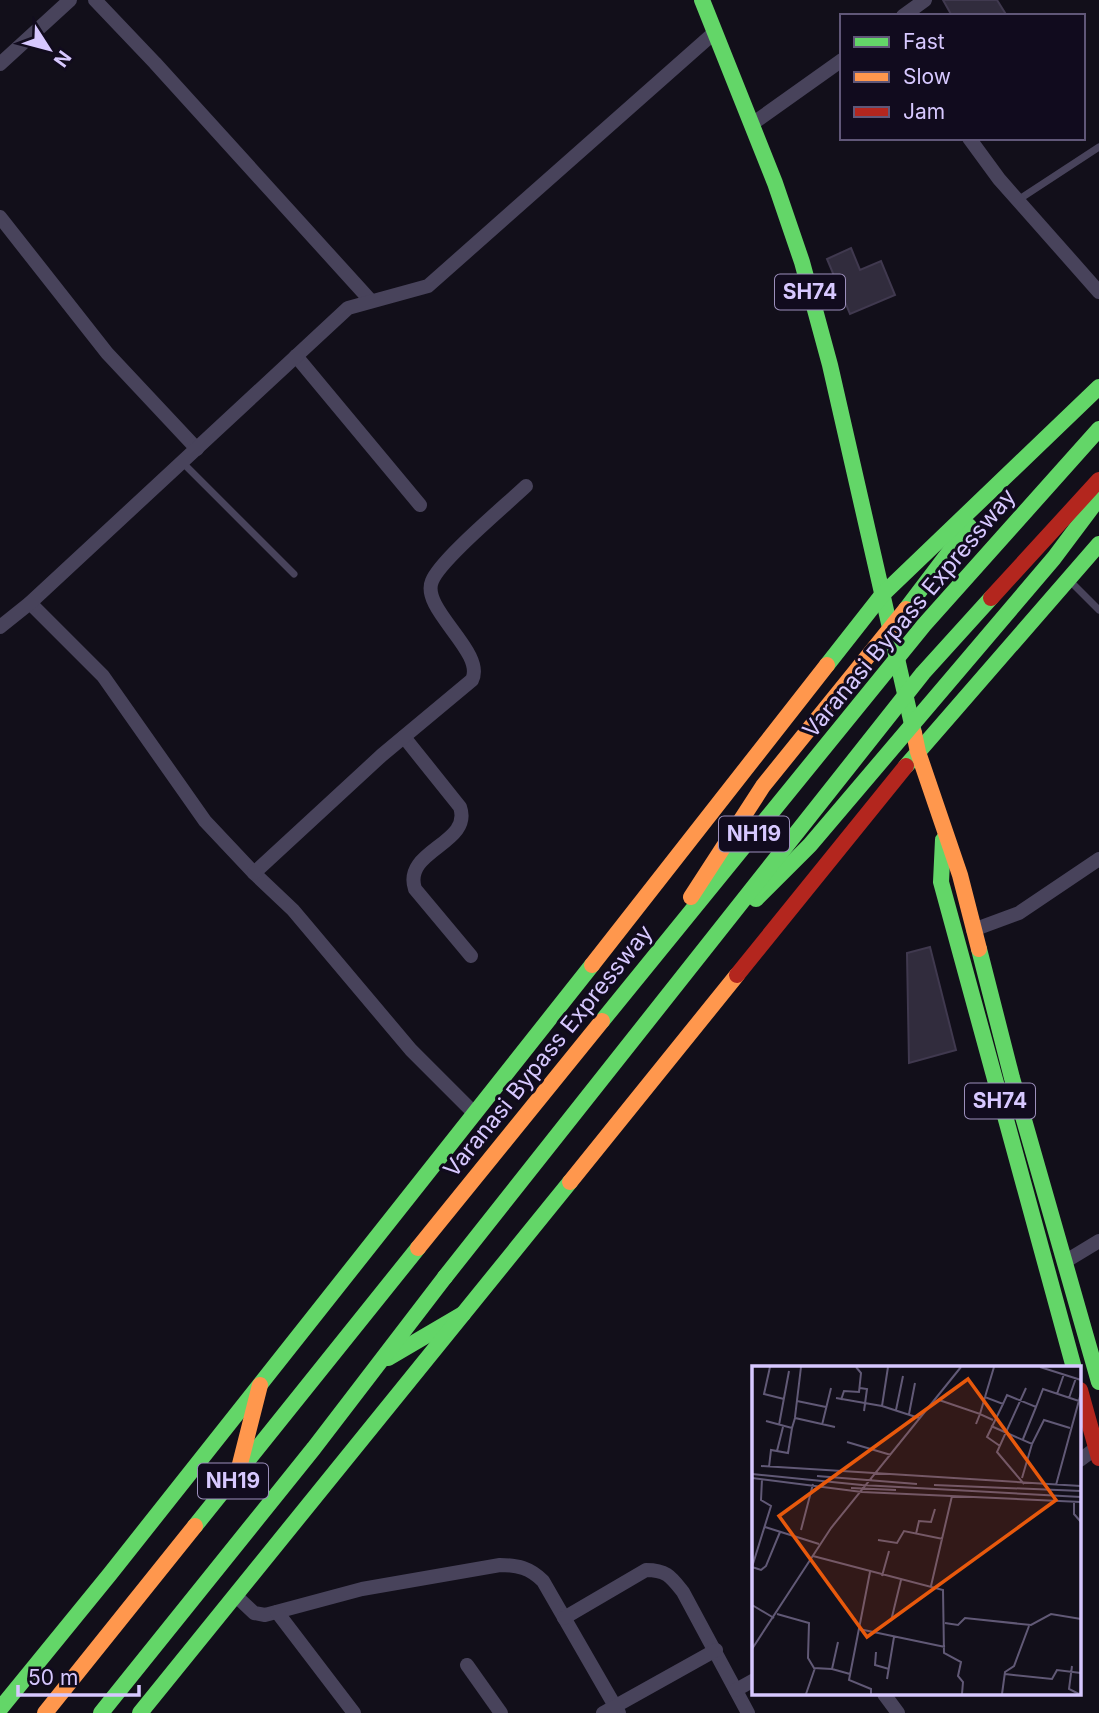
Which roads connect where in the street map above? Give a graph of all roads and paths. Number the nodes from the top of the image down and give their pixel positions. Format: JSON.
{"nodes":[{"id":1,"x":71,"y":0,"type":"edge"},
{"id":2,"x":95,"y":0,"type":"edge"},
{"id":3,"x":702,"y":0,"type":"edge"},
{"id":4,"x":925,"y":0,"type":"edge"},
{"id":5,"x":906,"y":14,"type":"edge"},
{"id":6,"x":715,"y":32,"type":"junction"},
{"id":7,"x":840,"y":61,"type":"edge"},
{"id":8,"x":0,"y":64,"type":"edge"},
{"id":9,"x":752,"y":124,"type":"junction"},
{"id":10,"x":971,"y":140,"type":"edge"},
{"id":11,"x":1099,"y":147,"type":"edge"},
{"id":12,"x":1018,"y":201,"type":"junction"},
{"id":13,"x":0,"y":217,"type":"edge"},
{"id":14,"x":1099,"y":292,"type":"edge"},
{"id":15,"x":371,"y":301,"type":"junction"},
{"id":16,"x":296,"y":356,"type":"junction"},
{"id":17,"x":1099,"y":387,"type":"edge"},
{"id":18,"x":1099,"y":429,"type":"edge"},
{"id":19,"x":197,"y":449,"type":"junction"},
{"id":20,"x":1026,"y":460,"type":"junction"},
{"id":21,"x":182,"y":462,"type":"junction"},
{"id":22,"x":1099,"y":480,"type":"edge"},
{"id":23,"x":526,"y":486,"type":"dead end"},
{"id":24,"x":1099,"y":498,"type":"edge"},
{"id":25,"x":420,"y":505,"type":"dead end"},
{"id":26,"x":1099,"y":544,"type":"edge"},
{"id":27,"x":293,"y":575,"type":"dead end"},
{"id":28,"x":1068,"y":579,"type":"junction"},
{"id":29,"x":882,"y":595,"type":"junction"},
{"id":30,"x":30,"y":603,"type":"junction"},
{"id":31,"x":1099,"y":610,"type":"edge"},
{"id":32,"x":0,"y":627,"type":"edge"},
{"id":33,"x":404,"y":737,"type":"junction"},
{"id":34,"x":918,"y":752,"type":"junction"},
{"id":35,"x":944,"y":831,"type":"junction"},
{"id":36,"x":1099,"y":859,"type":"edge"},
{"id":37,"x":254,"y":873,"type":"junction"},
{"id":38,"x":973,"y":930,"type":"junction"},
{"id":39,"x":471,"y":956,"type":"dead end"},
{"id":40,"x":694,"y":960,"type":"junction"},
{"id":41,"x":643,"y":971,"type":"junction"},
{"id":42,"x":475,"y":1114,"type":"junction"},
{"id":43,"x":1099,"y":1241,"type":"edge"},
{"id":44,"x":1066,"y":1261,"type":"junction"},
{"id":45,"x":463,"y":1314,"type":"junction"},
{"id":46,"x":379,"y":1363,"type":"junction"},
{"id":47,"x":1073,"y":1366,"type":"edge"},
{"id":48,"x":1099,"y":1382,"type":"edge"},
{"id":49,"x":260,"y":1385,"type":"junction"},
{"id":50,"x":1082,"y":1397,"type":"edge"},
{"id":51,"x":1098,"y":1453,"type":"edge"},
{"id":52,"x":237,"y":1475,"type":"junction"},
{"id":53,"x":235,"y":1595,"type":"junction"},
{"id":54,"x":276,"y":1612,"type":"junction"},
{"id":55,"x":564,"y":1618,"type":"junction"},
{"id":56,"x":716,"y":1650,"type":"junction"},
{"id":57,"x":467,"y":1665,"type":"dead end"},
{"id":58,"x":752,"y":1681,"type":"edge"},
{"id":59,"x":736,"y":1690,"type":"junction"},
{"id":60,"x":885,"y":1696,"type":"edge"},
{"id":61,"x":0,"y":1709,"type":"edge"},
{"id":62,"x":613,"y":1710,"type":"edge"},
{"id":63,"x":45,"y":1713,"type":"edge"},
{"id":64,"x":101,"y":1713,"type":"edge"},
{"id":65,"x":140,"y":1713,"type":"edge"},
{"id":66,"x":354,"y":1713,"type":"edge"},
{"id":67,"x":501,"y":1713,"type":"edge"},
{"id":68,"x":748,"y":1713,"type":"edge"},
{"id":69,"x":898,"y":1713,"type":"edge"}],
"edges":[{"from":1,"to":8,"type":"street"},
{"from":2,"to":15,"type":"street"},
{"from":3,"to":6,"type":"main road","number":"SH74"},
{"from":4,"to":5,"type":"street"},
{"from":6,"to":9,"type":"main road","number":"SH74"},
{"from":6,"to":15,"type":"street"},
{"from":7,"to":9,"type":"street"},
{"from":9,"to":29,"type":"main road","number":"SH74"},
{"from":10,"to":12,"type":"street"},
{"from":11,"to":12,"type":"lane"},
{"from":12,"to":14,"type":"street"},
{"from":13,"to":19,"type":"street"},
{"from":15,"to":16,"type":"street"},
{"from":16,"to":19,"type":"street"},
{"from":16,"to":25,"type":"street"},
{"from":17,"to":20,"type":"main road"},
{"from":18,"to":41,"type":"main road","name":"Varanasi Bypass Expressway","number":"NH19","bridge":true},
{"from":19,"to":21,"type":"street"},
{"from":20,"to":29,"type":"main road"},
{"from":20,"to":41,"type":"main road","bridge":true},
{"from":21,"to":27,"type":"lane"},
{"from":21,"to":30,"type":"street"},
{"from":22,"to":40,"type":"main road","number":"NH19","bridge":true},
{"from":23,"to":33,"type":"street"},
{"from":24,"to":40,"type":"main road","bridge":true},
{"from":26,"to":28,"type":"main road"},
{"from":28,"to":31,"type":"lane"},
{"from":28,"to":34,"type":"main road"},
{"from":29,"to":34,"type":"main road","number":"SH74"},
{"from":29,"to":42,"type":"main road"},
{"from":30,"to":32,"type":"street"},
{"from":30,"to":37,"type":"street"},
{"from":33,"to":37,"type":"street"},
{"from":33,"to":39,"type":"street"},
{"from":34,"to":35,"type":"main road","number":"SH74"},
{"from":34,"to":45,"type":"main road"},
{"from":35,"to":38,"type":"main road","number":"SH74"},
{"from":35,"to":47,"type":"main road","number":"SH74"},
{"from":36,"to":38,"type":"street"},
{"from":37,"to":42,"type":"street"},
{"from":38,"to":44,"type":"main road","number":"SH74"},
{"from":40,"to":46,"type":"main road","number":"NH19","bridge":true},
{"from":41,"to":52,"type":"main road","name":"Varanasi Bypass Expressway","number":"NH19","bridge":true},
{"from":42,"to":49,"type":"main road"},
{"from":43,"to":44,"type":"street"},
{"from":44,"to":48,"type":"main road","number":"SH74"},
{"from":45,"to":46,"type":"main road"},
{"from":45,"to":53,"type":"main road"},
{"from":46,"to":64,"type":"main road","number":"NH19"},
{"from":49,"to":52,"type":"main road"},
{"from":49,"to":61,"type":"main road"},
{"from":50,"to":51,"type":"main road"},
{"from":52,"to":63,"type":"main road","name":"Varanasi Bypass Expressway","number":"NH19"},
{"from":53,"to":54,"type":"street"},
{"from":53,"to":65,"type":"main road"},
{"from":54,"to":55,"type":"street"},
{"from":54,"to":66,"type":"street"},
{"from":55,"to":56,"type":"street"},
{"from":55,"to":62,"type":"street"},
{"from":56,"to":59,"type":"street"},
{"from":56,"to":62,"type":"street"},
{"from":57,"to":67,"type":"street"},
{"from":58,"to":59,"type":"street"},
{"from":59,"to":68,"type":"street"},
{"from":60,"to":69,"type":"street"}]}
